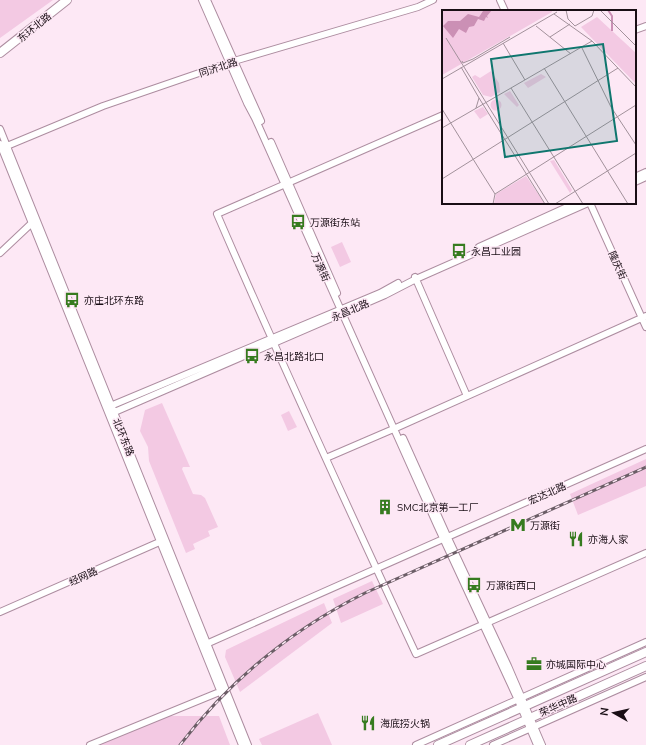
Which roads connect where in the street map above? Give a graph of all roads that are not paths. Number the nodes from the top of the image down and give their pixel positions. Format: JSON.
{"nodes":[{"id":1,"x":67,"y":0,"type":"edge"},
{"id":2,"x":202,"y":0,"type":"edge"},
{"id":3,"x":207,"y":0,"type":"edge"},
{"id":4,"x":433,"y":0,"type":"edge"},
{"id":5,"x":500,"y":0,"type":"edge"},
{"id":6,"x":505,"y":10,"type":"edge"},
{"id":7,"x":646,"y":26,"type":"edge"},
{"id":8,"x":636,"y":30,"type":"edge"},
{"id":9,"x":0,"y":53,"type":"edge"},
{"id":10,"x":232,"y":62,"type":"junction"},
{"id":11,"x":442,"y":116,"type":"edge"},
{"id":12,"x":0,"y":129,"type":"edge"},
{"id":13,"x":0,"y":144,"type":"edge"},
{"id":14,"x":7,"y":146,"type":"junction"},
{"id":15,"x":646,"y":172,"type":"edge"},
{"id":16,"x":636,"y":177,"type":"edge"},
{"id":17,"x":646,"y":177,"type":"edge"},
{"id":18,"x":636,"y":182,"type":"edge"},
{"id":19,"x":287,"y":183,"type":"junction"},
{"id":20,"x":574,"y":204,"type":"edge"},
{"id":21,"x":587,"y":204,"type":"edge"},
{"id":22,"x":589,"y":204,"type":"edge"},
{"id":23,"x":34,"y":221,"type":"junction"},
{"id":24,"x":0,"y":253,"type":"edge"},
{"id":25,"x":415,"y":277,"type":"junction"},
{"id":26,"x":343,"y":310,"type":"junction"},
{"id":27,"x":644,"y":316,"type":"edge"},
{"id":28,"x":646,"y":327,"type":"edge"},
{"id":29,"x":272,"y":341,"type":"junction"},
{"id":30,"x":466,"y":396,"type":"junction"},
{"id":31,"x":110,"y":410,"type":"junction"},
{"id":32,"x":396,"y":428,"type":"junction"},
{"id":33,"x":646,"y":449,"type":"edge"},
{"id":34,"x":326,"y":458,"type":"junction"},
{"id":35,"x":445,"y":539,"type":"junction"},
{"id":36,"x":163,"y":541,"type":"junction"},
{"id":37,"x":646,"y":553,"type":"edge"},
{"id":38,"x":376,"y":569,"type":"junction"},
{"id":39,"x":0,"y":612,"type":"edge"},
{"id":40,"x":486,"y":624,"type":"junction"},
{"id":41,"x":646,"y":642,"type":"edge"},
{"id":42,"x":205,"y":644,"type":"junction"},
{"id":43,"x":646,"y":652,"type":"edge"},
{"id":44,"x":646,"y":666,"type":"edge"},
{"id":45,"x":578,"y":673,"type":"junction"},
{"id":46,"x":596,"y":675,"type":"junction"},
{"id":47,"x":646,"y":677,"type":"edge"},
{"id":48,"x":218,"y":684,"type":"junction"},
{"id":49,"x":217,"y":693,"type":"junction"},
{"id":50,"x":520,"y":699,"type":"junction"},
{"id":51,"x":524,"y":707,"type":"junction"},
{"id":52,"x":528,"y":719,"type":"junction"},
{"id":53,"x":532,"y":728,"type":"junction"},
{"id":54,"x":90,"y":745,"type":"edge"},
{"id":55,"x":238,"y":745,"type":"edge"},
{"id":56,"x":242,"y":745,"type":"edge"},
{"id":57,"x":248,"y":745,"type":"edge"},
{"id":58,"x":416,"y":745,"type":"edge"},
{"id":59,"x":438,"y":745,"type":"edge"},
{"id":60,"x":470,"y":745,"type":"edge"},
{"id":61,"x":493,"y":745,"type":"edge"},
{"id":62,"x":537,"y":745,"type":"edge"},
{"id":63,"x":542,"y":745,"type":"edge"}],
"edges":[{"from":1,"to":9,"type":"main road","name":"东环北路"},
{"from":2,"to":10,"type":"street","name":"万源街"},
{"from":3,"to":10,"type":"street","name":"万源街"},
{"from":4,"to":10,"type":"street","name":"同济北路"},
{"from":5,"to":6,"type":"street"},
{"from":7,"to":8,"type":"street"},
{"from":10,"to":14,"type":"street","name":"同济北路"},
{"from":10,"to":19,"type":"street","name":"万源街"},
{"from":11,"to":19,"type":"street"},
{"from":12,"to":14,"type":"street","name":"北环东路"},
{"from":13,"to":23,"type":"street","name":"北环东路"},
{"from":14,"to":23,"type":"street","name":"北环东路"},
{"from":15,"to":16,"type":"street"},
{"from":17,"to":18,"type":"street"},
{"from":19,"to":26,"type":"street","name":"万源街"},
{"from":19,"to":29,"type":"street"},
{"from":20,"to":25,"type":"street","name":"永昌北路"},
{"from":21,"to":25,"type":"street","name":"永昌北路"},
{"from":22,"to":27,"type":"street","name":"隆庆街"},
{"from":23,"to":24,"type":"street"},
{"from":23,"to":31,"type":"street","name":"北环东路"},
{"from":25,"to":26,"type":"street","name":"永昌北路"},
{"from":25,"to":30,"type":"street"},
{"from":26,"to":29,"type":"street","name":"永昌北路"},
{"from":26,"to":32,"type":"street","name":"万源街"},
{"from":27,"to":28,"type":"street","name":"隆庆街"},
{"from":27,"to":30,"type":"street"},
{"from":29,"to":31,"type":"street","name":"永昌北路"},
{"from":29,"to":34,"type":"street"},
{"from":30,"to":32,"type":"street"},
{"from":31,"to":36,"type":"street","name":"北环东路"},
{"from":32,"to":34,"type":"street"},
{"from":32,"to":35,"type":"street","name":"万源街"},
{"from":33,"to":35,"type":"street","name":"宏达北路"},
{"from":34,"to":38,"type":"street"},
{"from":35,"to":38,"type":"street","name":"宏达北路"},
{"from":35,"to":40,"type":"street","name":"万源街"},
{"from":36,"to":39,"type":"street","name":"经网路"},
{"from":36,"to":42,"type":"street","name":"北环东路"},
{"from":37,"to":40,"type":"street"},
{"from":38,"to":40,"type":"street"},
{"from":38,"to":42,"type":"street","name":"宏达北路"},
{"from":40,"to":50,"type":"street","name":"万源街"},
{"from":41,"to":45,"type":"street"},
{"from":42,"to":48,"type":"street","name":"北环东路"},
{"from":42,"to":57,"type":"street","name":"北环东路"},
{"from":43,"to":46,"type":"main road","name":"荣华中路"},
{"from":44,"to":52,"type":"main road","name":"荣华中路"},
{"from":45,"to":46,"type":"street"},
{"from":45,"to":50,"type":"street"},
{"from":46,"to":51,"type":"main road","name":"荣华中路"},
{"from":47,"to":53,"type":"street"},
{"from":48,"to":49,"type":"street"},
{"from":48,"to":56,"type":"street","name":"北环东路"},
{"from":49,"to":54,"type":"street"},
{"from":49,"to":55,"type":"street"},
{"from":50,"to":51,"type":"street","name":"万源街"},
{"from":50,"to":58,"type":"street"},
{"from":51,"to":52,"type":"street","name":"万源街"},
{"from":51,"to":59,"type":"main road","name":"荣华中路"},
{"from":52,"to":53,"type":"street","name":"万源街"},
{"from":52,"to":60,"type":"main road","name":"荣华中路"},
{"from":53,"to":61,"type":"street"},
{"from":53,"to":62,"type":"street"},
{"from":53,"to":63,"type":"street"}]}
